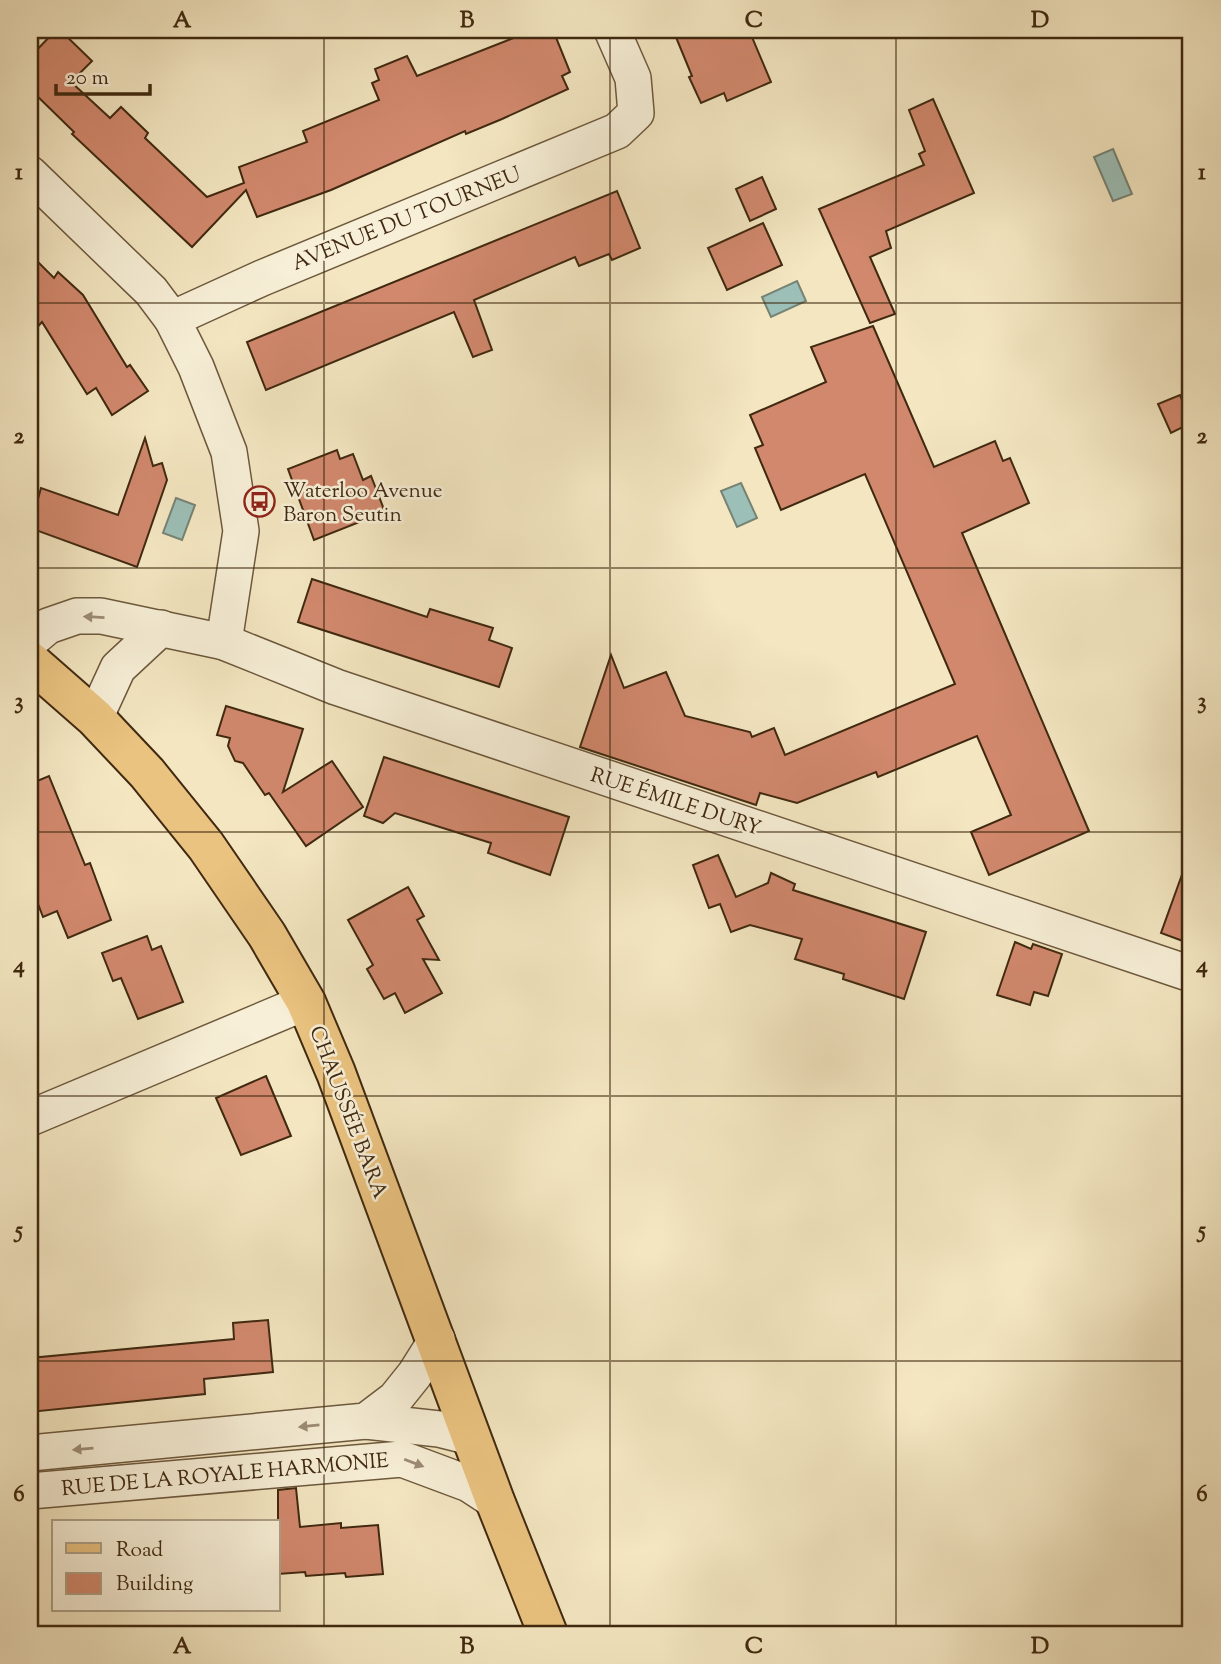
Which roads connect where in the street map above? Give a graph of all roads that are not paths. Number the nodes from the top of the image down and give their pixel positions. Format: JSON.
{"nodes":[{"id":1,"x":612,"y":30,"type":"edge"},
{"id":2,"x":30,"y":174,"type":"edge"},
{"id":3,"x":172,"y":318,"type":"junction"},
{"id":4,"x":161,"y":628,"type":"junction"},
{"id":5,"x":30,"y":641,"type":"edge"},
{"id":6,"x":224,"y":642,"type":"junction"},
{"id":7,"x":30,"y":661,"type":"edge"},
{"id":8,"x":95,"y":718,"type":"junction"},
{"id":9,"x":1191,"y":974,"type":"edge"},
{"id":10,"x":306,"y":1002,"type":"junction"},
{"id":11,"x":30,"y":1118,"type":"edge"},
{"id":12,"x":437,"y":1339,"type":"junction"},
{"id":13,"x":366,"y":1420,"type":"junction"},
{"id":14,"x":471,"y":1437,"type":"junction"},
{"id":15,"x":30,"y":1453,"type":"edge"},
{"id":16,"x":30,"y":1491,"type":"edge"},
{"id":17,"x":495,"y":1501,"type":"junction"},
{"id":18,"x":548,"y":1634,"type":"edge"}],
"edges":[{"from":1,"to":3,"type":"street","name":"AVENUE DU TOURNEU"},
{"from":2,"to":3,"type":"street"},
{"from":3,"to":6,"type":"street"},
{"from":4,"to":5,"type":"street","name":"RUE ÉMILE DURY","one_way":true},
{"from":4,"to":6,"type":"street","name":"RUE ÉMILE DURY"},
{"from":4,"to":8,"type":"street"},
{"from":6,"to":9,"type":"street","name":"RUE ÉMILE DURY"},
{"from":7,"to":8,"type":"main road","name":"CHAUSSÉE BARA"},
{"from":8,"to":10,"type":"main road","name":"CHAUSSÉE BARA"},
{"from":10,"to":11,"type":"street"},
{"from":10,"to":12,"type":"main road","name":"CHAUSSÉE BARA"},
{"from":12,"to":13,"type":"street","name":"RUE DE LA ROYALE HARMONIE"},
{"from":12,"to":14,"type":"main road","name":"CHAUSSÉE BARA"},
{"from":13,"to":14,"type":"street","name":"RUE DE LA ROYALE HARMONIE"},
{"from":13,"to":15,"type":"street","name":"RUE DE LA ROYALE HARMONIE","one_way":true},
{"from":14,"to":17,"type":"main road","name":"CHAUSSÉE BARA"},
{"from":16,"to":17,"type":"street","name":"RUE DE LA ROYALE HARMONIE","one_way":true},
{"from":17,"to":18,"type":"main road","name":"CHAUSSÉE BARA"}]}
